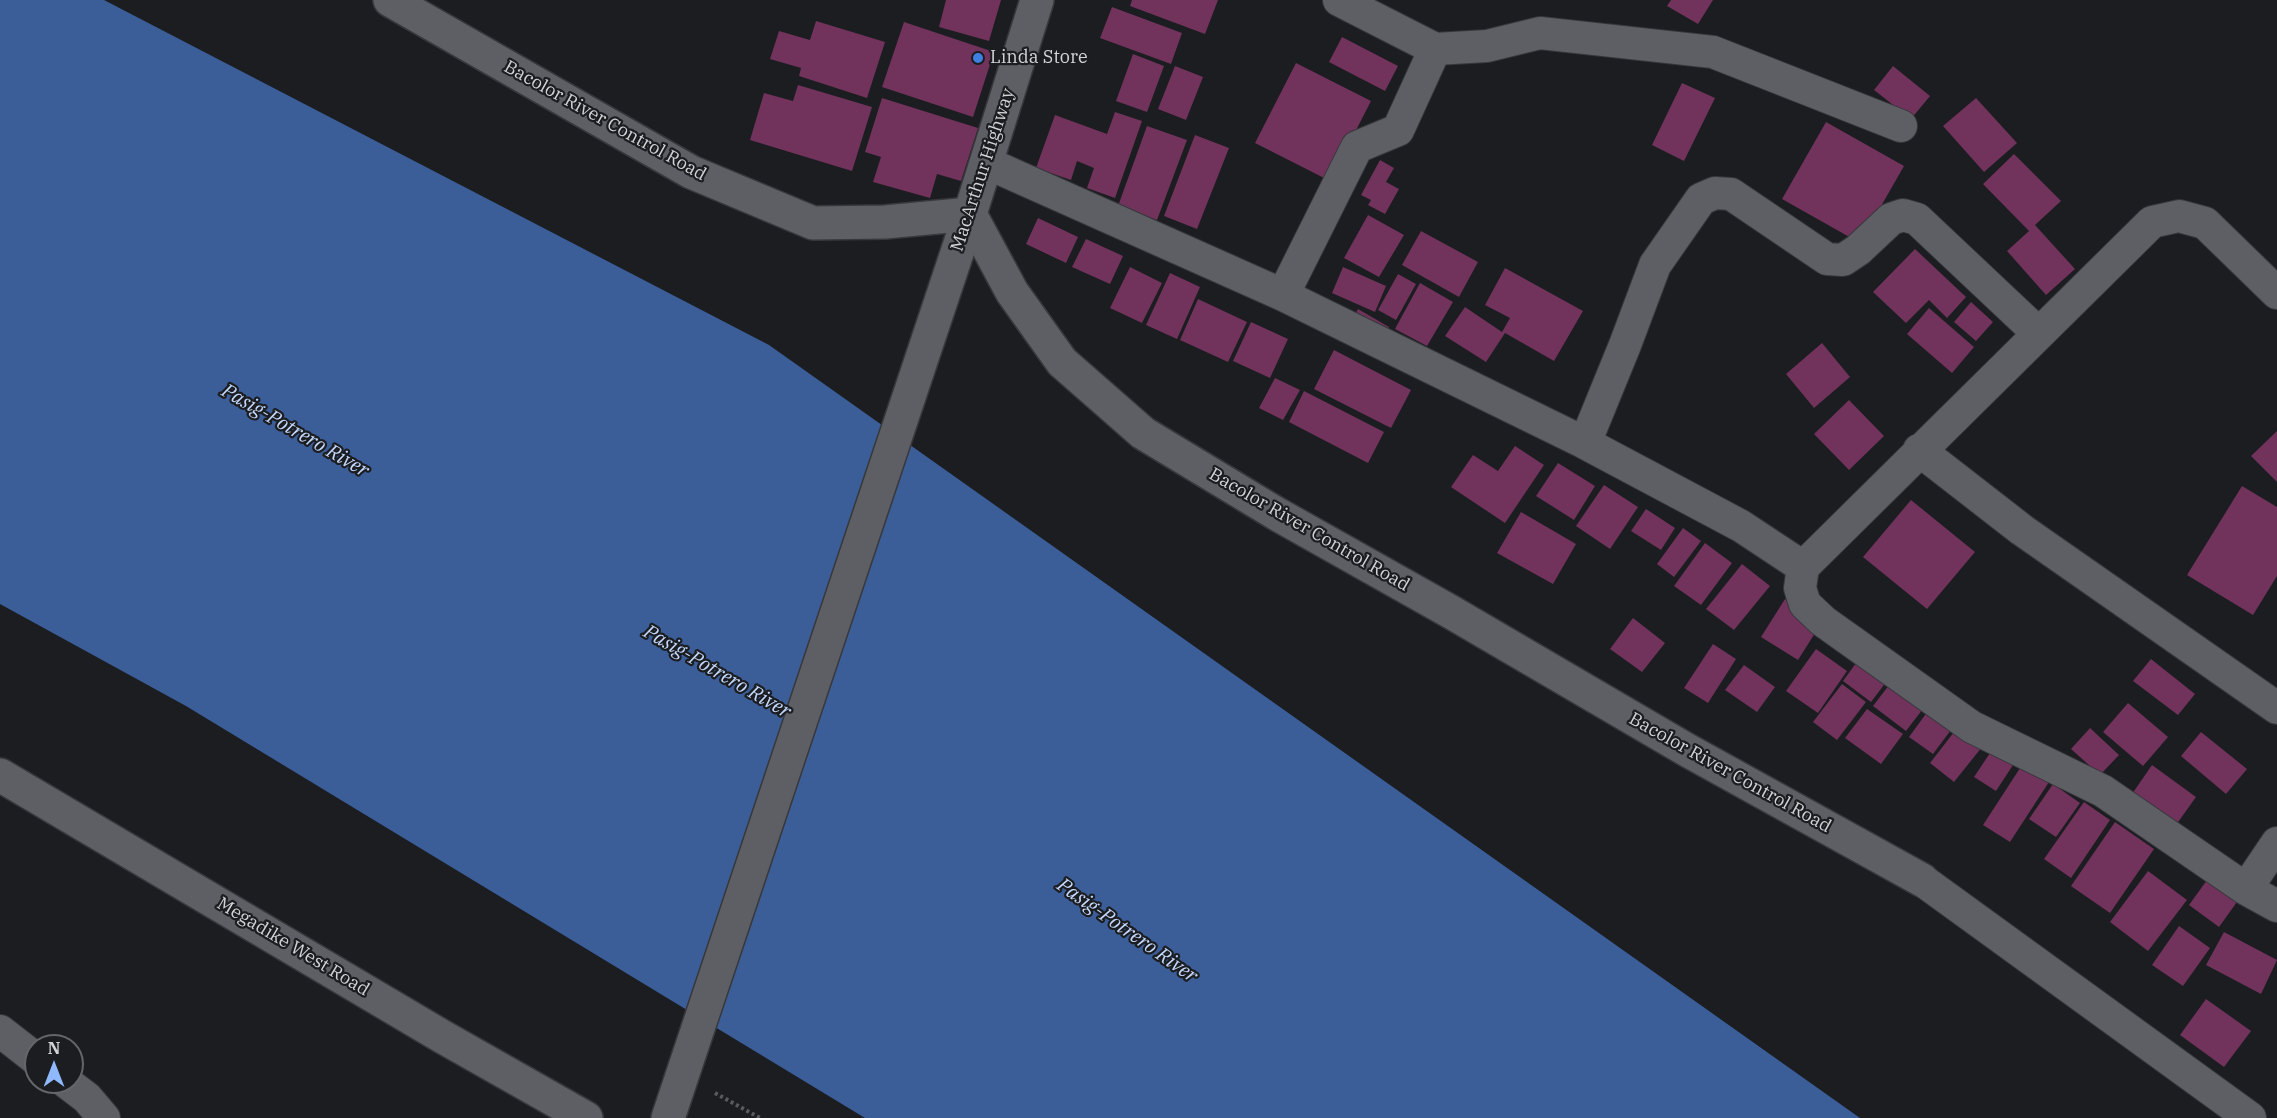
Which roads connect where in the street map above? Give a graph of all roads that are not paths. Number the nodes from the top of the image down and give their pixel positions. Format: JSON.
{"nodes":[{"id":1,"x":390,"y":0,"type":"edge"},
{"id":2,"x":1037,"y":0,"type":"edge"},
{"id":3,"x":1339,"y":0,"type":"edge"},
{"id":4,"x":1435,"y":49,"type":"junction"},
{"id":5,"x":1901,"y":126,"type":"dead end"},
{"id":6,"x":987,"y":163,"type":"junction"},
{"id":7,"x":970,"y":214,"type":"junction"},
{"id":8,"x":2277,"y":293,"type":"edge"},
{"id":9,"x":1283,"y":295,"type":"junction"},
{"id":10,"x":2038,"y":333,"type":"junction"},
{"id":11,"x":1585,"y":443,"type":"junction"},
{"id":12,"x":1919,"y":450,"type":"junction"},
{"id":13,"x":1803,"y":567,"type":"junction"},
{"id":14,"x":2277,"y":708,"type":"edge"},
{"id":15,"x":0,"y":775,"type":"edge"},
{"id":16,"x":2277,"y":843,"type":"edge"},
{"id":17,"x":1922,"y":880,"type":"joint"},
{"id":18,"x":2246,"y":889,"type":"junction"},
{"id":19,"x":2277,"y":906,"type":"edge"},
{"id":20,"x":0,"y":1031,"type":"edge"},
{"id":21,"x":24,"y":1050,"type":"edge"},
{"id":22,"x":82,"y":1094,"type":"edge"},
{"id":23,"x":104,"y":1118,"type":"edge"},
{"id":24,"x":586,"y":1118,"type":"edge"},
{"id":25,"x":668,"y":1118,"type":"edge"},
{"id":26,"x":2250,"y":1118,"type":"edge"}],
"edges":[{"from":1,"to":7,"type":"street","name":"Bacolor River Control Road"},
{"from":2,"to":6,"type":"street","name":"MacArthur Highway"},
{"from":3,"to":4,"type":"street"},
{"from":4,"to":5,"type":"street"},
{"from":4,"to":9,"type":"street"},
{"from":6,"to":7,"type":"street","name":"MacArthur Highway"},
{"from":6,"to":9,"type":"street"},
{"from":7,"to":17,"type":"street","name":"Bacolor River Control Road"},
{"from":7,"to":25,"type":"street","name":"MacArthur Highway"},
{"from":8,"to":10,"type":"street"},
{"from":9,"to":11,"type":"street"},
{"from":10,"to":11,"type":"street"},
{"from":10,"to":12,"type":"street"},
{"from":11,"to":13,"type":"street"},
{"from":12,"to":13,"type":"street"},
{"from":12,"to":14,"type":"street"},
{"from":13,"to":18,"type":"street"},
{"from":15,"to":24,"type":"street","name":"Megadike West Road"},
{"from":16,"to":18,"type":"street"},
{"from":17,"to":26,"type":"street","name":"Bacolor River Control Road"},
{"from":18,"to":19,"type":"street"},
{"from":20,"to":21,"type":"street"},
{"from":22,"to":23,"type":"street"}]}
